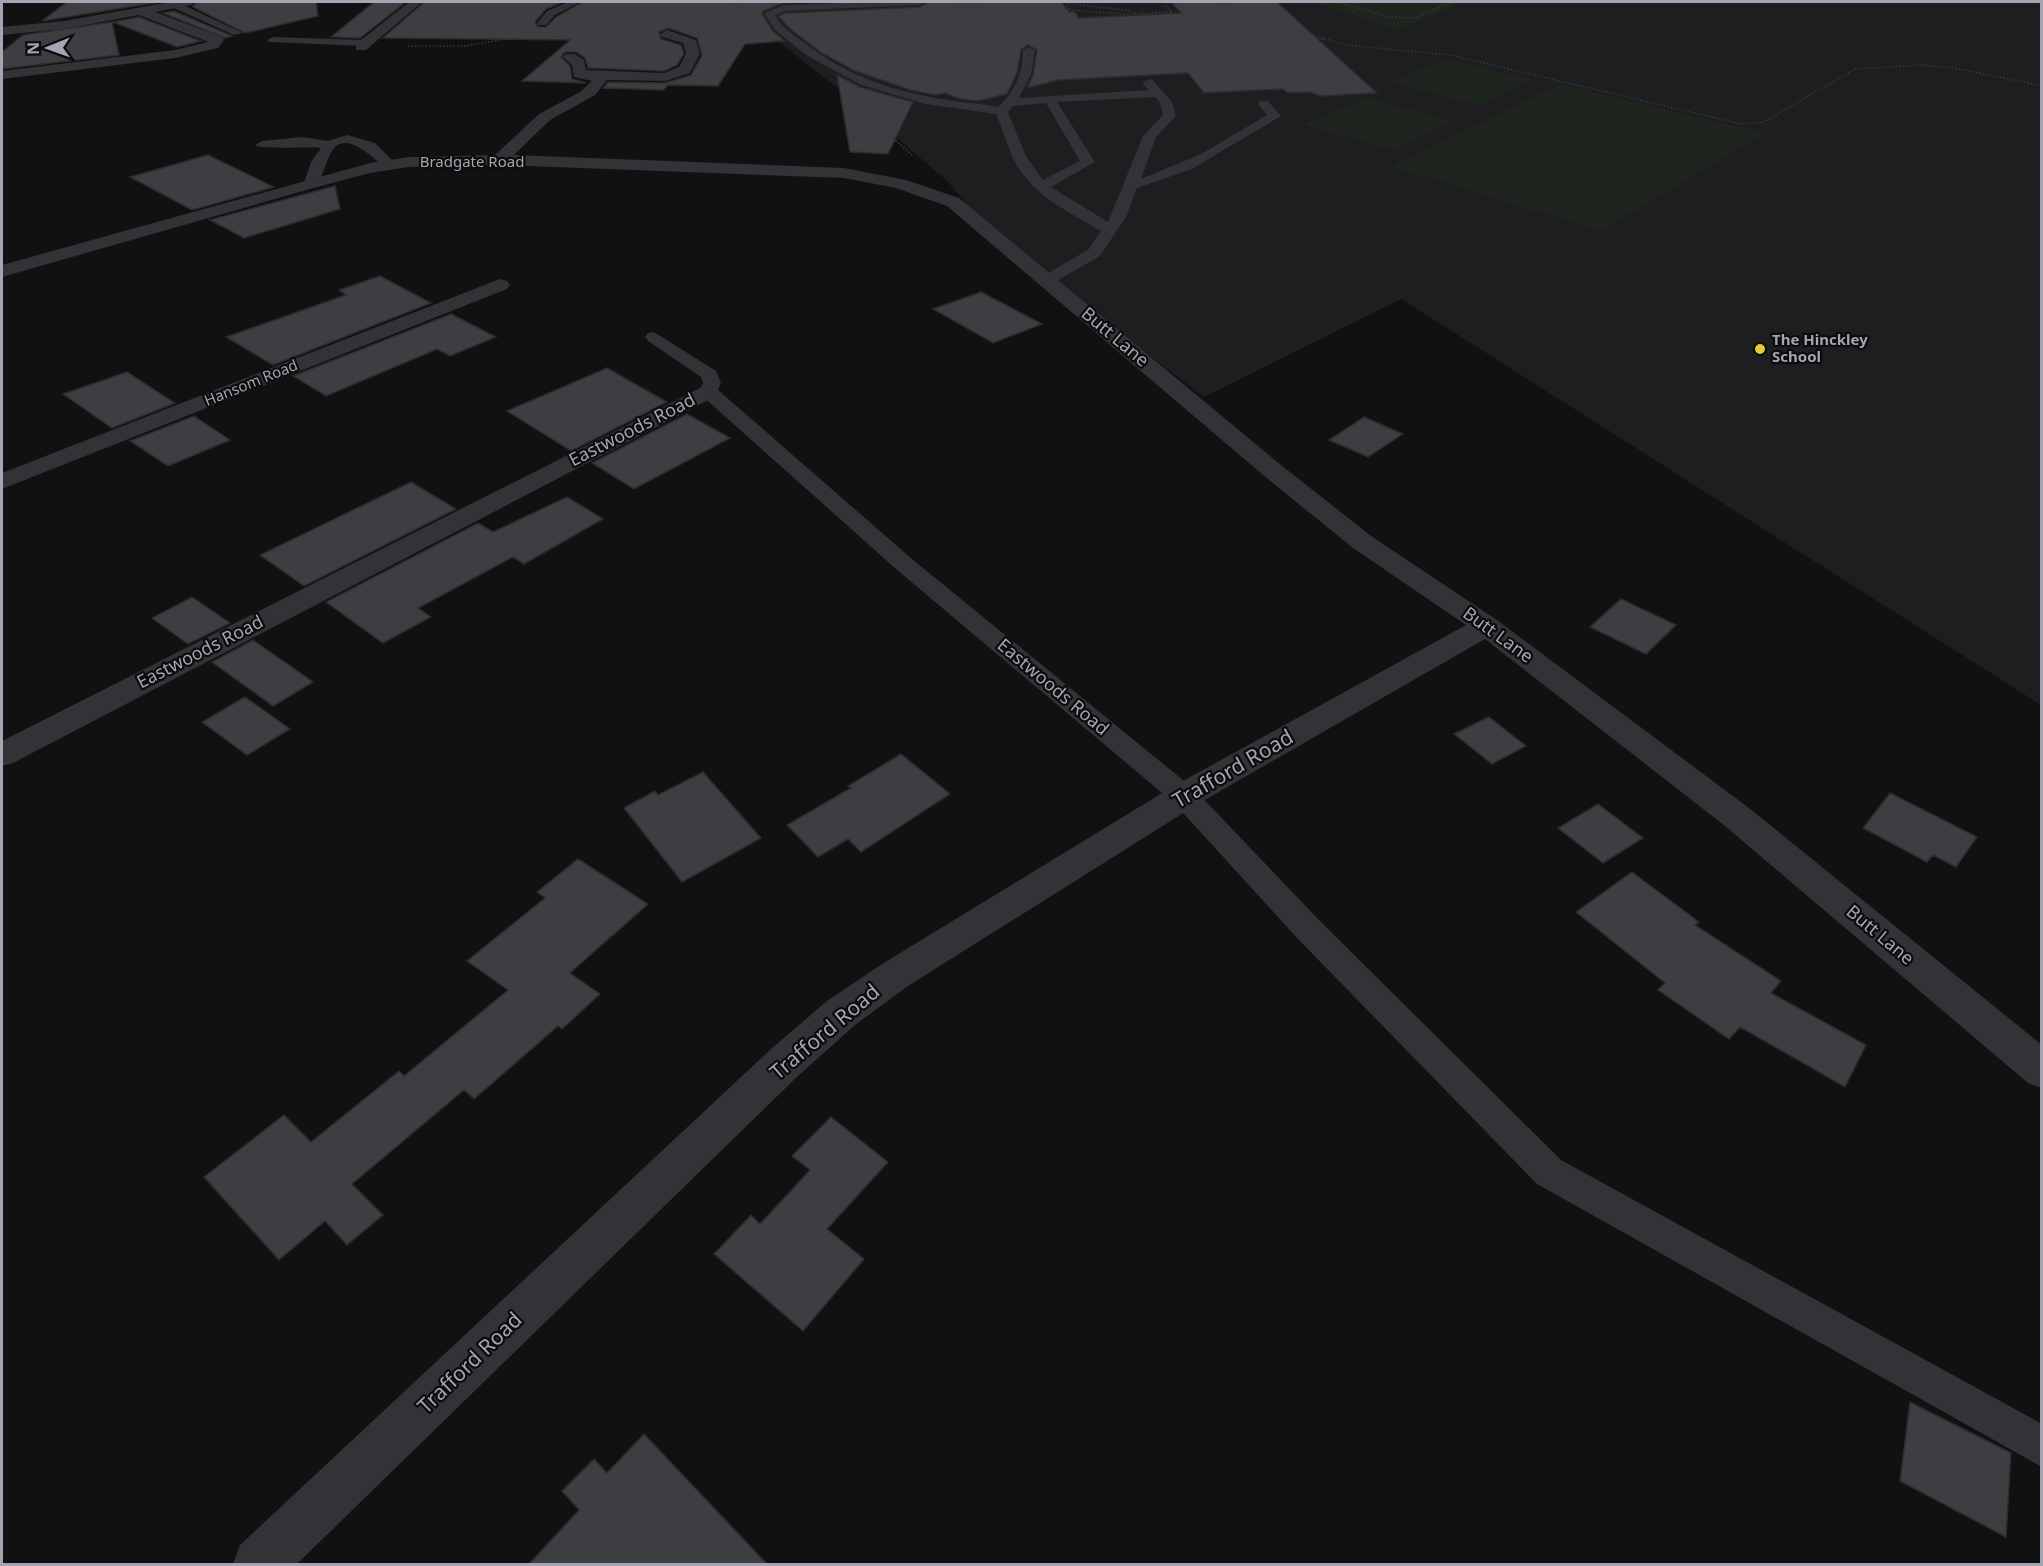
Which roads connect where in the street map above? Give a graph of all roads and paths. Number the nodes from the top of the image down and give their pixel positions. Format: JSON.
{"nodes":[{"id":1,"x":117,"y":2,"type":"edge"},
{"id":2,"x":188,"y":2,"type":"edge"},
{"id":3,"x":416,"y":2,"type":"edge"},
{"id":4,"x":575,"y":2,"type":"edge"},
{"id":5,"x":920,"y":2,"type":"edge"},
{"id":6,"x":1074,"y":2,"type":"edge"},
{"id":7,"x":1164,"y":2,"type":"edge"},
{"id":8,"x":1219,"y":2,"type":"edge"},
{"id":9,"x":1338,"y":2,"type":"edge"},
{"id":10,"x":1452,"y":2,"type":"edge"},
{"id":11,"x":1066,"y":3,"type":"edge"},
{"id":12,"x":173,"y":4,"type":"junction"},
{"id":13,"x":1223,"y":5,"type":"junction"},
{"id":14,"x":946,"y":8,"type":"dead end"},
{"id":15,"x":1060,"y":10,"type":"dead end"},
{"id":16,"x":139,"y":11,"type":"junction"},
{"id":17,"x":1130,"y":11,"type":"junction"},
{"id":18,"x":990,"y":13,"type":"junction"},
{"id":19,"x":1136,"y":13,"type":"junction"},
{"id":20,"x":542,"y":23,"type":"dead end"},
{"id":21,"x":992,"y":24,"type":"junction"},
{"id":22,"x":2,"y":31,"type":"edge"},
{"id":23,"x":238,"y":33,"type":"dead end"},
{"id":24,"x":667,"y":34,"type":"dead end"},
{"id":25,"x":1329,"y":39,"type":"junction"},
{"id":26,"x":273,"y":40,"type":"dead end"},
{"id":27,"x":363,"y":45,"type":"joint"},
{"id":28,"x":954,"y":49,"type":"junction"},
{"id":29,"x":1029,"y":50,"type":"dead end"},
{"id":30,"x":570,"y":57,"type":"dead end"},
{"id":31,"x":2,"y":75,"type":"edge"},
{"id":32,"x":602,"y":76,"type":"junction"},
{"id":33,"x":971,"y":77,"type":"dead end"},
{"id":34,"x":2042,"y":86,"type":"edge"},
{"id":35,"x":1050,"y":100,"type":"junction"},
{"id":36,"x":1264,"y":104,"type":"dead end"},
{"id":37,"x":1006,"y":107,"type":"junction"},
{"id":38,"x":262,"y":145,"type":"dead end"},
{"id":39,"x":328,"y":145,"type":"junction"},
{"id":40,"x":500,"y":160,"type":"junction"},
{"id":41,"x":390,"y":165,"type":"junction"},
{"id":42,"x":311,"y":183,"type":"junction"},
{"id":43,"x":1133,"y":185,"type":"junction"},
{"id":44,"x":1043,"y":186,"type":"junction"},
{"id":45,"x":953,"y":202,"type":"joint"},
{"id":46,"x":1110,"y":230,"type":"junction"},
{"id":47,"x":2,"y":271,"type":"edge"},
{"id":48,"x":1047,"y":280,"type":"junction"},
{"id":49,"x":500,"y":285,"type":"dead end"},
{"id":50,"x":654,"y":337,"type":"dead end"},
{"id":51,"x":708,"y":391,"type":"junction"},
{"id":52,"x":2,"y":482,"type":"edge"},
{"id":53,"x":1487,"y":626,"type":"junction"},
{"id":54,"x":2,"y":755,"type":"edge"},
{"id":55,"x":1184,"y":796,"type":"junction"},
{"id":56,"x":2042,"y":1070,"type":"edge"},
{"id":57,"x":2042,"y":1447,"type":"edge"},
{"id":58,"x":259,"y":1564,"type":"edge"}],
"edges":[{"from":1,"to":16,"type":"street"},
{"from":2,"to":12,"type":"street"},
{"from":3,"to":27,"type":"street"},
{"from":4,"to":20,"type":"lane"},
{"from":5,"to":37,"type":"lane"},
{"from":6,"to":11,"type":"path"},
{"from":7,"to":17,"type":"path"},
{"from":7,"to":19,"type":"path"},
{"from":8,"to":13,"type":"path"},
{"from":9,"to":10,"type":"path"},
{"from":11,"to":17,"type":"path"},
{"from":11,"to":19,"type":"path"},
{"from":12,"to":16,"type":"street"},
{"from":12,"to":23,"type":"lane"},
{"from":13,"to":25,"type":"path"},
{"from":13,"to":25,"type":"path"},
{"from":14,"to":18,"type":"path"},
{"from":15,"to":18,"type":"path"},
{"from":16,"to":22,"type":"street"},
{"from":16,"to":31,"type":"street"},
{"from":17,"to":19,"type":"path"},
{"from":18,"to":21,"type":"path"},
{"from":21,"to":28,"type":"path"},
{"from":21,"to":28,"type":"path"},
{"from":24,"to":32,"type":"street"},
{"from":25,"to":34,"type":"path"},
{"from":26,"to":27,"type":"lane"},
{"from":28,"to":33,"type":"path"},
{"from":29,"to":37,"type":"lane"},
{"from":30,"to":32,"type":"street"},
{"from":32,"to":40,"type":"street"},
{"from":35,"to":37,"type":"lane"},
{"from":35,"to":43,"type":"lane"},
{"from":35,"to":44,"type":"lane"},
{"from":36,"to":43,"type":"lane"},
{"from":37,"to":44,"type":"lane"},
{"from":38,"to":39,"type":"lane"},
{"from":39,"to":41,"type":"lane"},
{"from":39,"to":42,"type":"lane"},
{"from":40,"to":41,"type":"street","name":"Bradgate Road"},
{"from":40,"to":45,"type":"street","name":"Bradgate Road"},
{"from":41,"to":42,"type":"street","name":"Bradgate Road"},
{"from":42,"to":47,"type":"street","name":"Bradgate Road"},
{"from":43,"to":46,"type":"lane"},
{"from":44,"to":46,"type":"lane"},
{"from":45,"to":48,"type":"street","name":"Butt Lane"},
{"from":46,"to":48,"type":"lane"},
{"from":48,"to":53,"type":"street","name":"Butt Lane"},
{"from":49,"to":52,"type":"street","name":"Hansom Road"},
{"from":50,"to":51,"type":"lane"},
{"from":51,"to":54,"type":"street","name":"Eastwoods Road"},
{"from":51,"to":55,"type":"lane","name":"Eastwoods Road"},
{"from":53,"to":55,"type":"street","name":"Trafford Road"},
{"from":53,"to":56,"type":"street","name":"Butt Lane"},
{"from":55,"to":57,"type":"lane","name":"Eastwoods Road"},
{"from":55,"to":58,"type":"street","name":"Trafford Road"}]}
